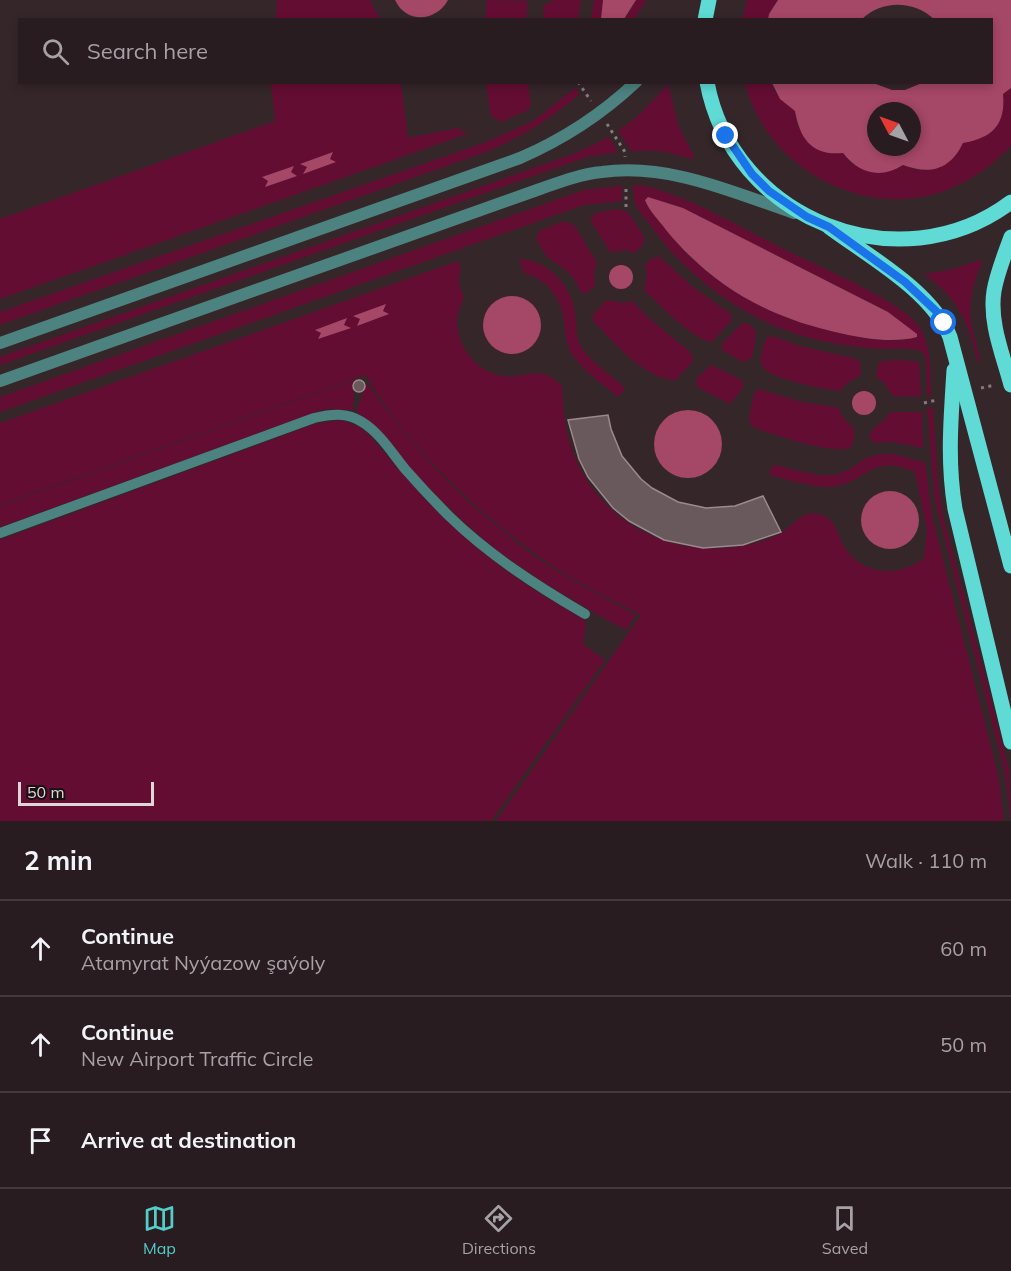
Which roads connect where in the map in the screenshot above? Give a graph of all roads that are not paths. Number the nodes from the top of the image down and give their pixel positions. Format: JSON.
{"nodes":[{"id":1,"x":709,"y":0,"type":"edge"},
{"id":2,"x":697,"y":18,"type":"edge"},
{"id":3,"x":705,"y":18,"type":"edge"},
{"id":4,"x":634,"y":84,"type":"edge"},
{"id":5,"x":708,"y":84,"type":"edge"},
{"id":6,"x":1011,"y":202,"type":"edge"},
{"id":7,"x":807,"y":217,"type":"junction"},
{"id":8,"x":829,"y":227,"type":"junction"},
{"id":9,"x":1011,"y":237,"type":"edge"},
{"id":10,"x":0,"y":343,"type":"edge"},
{"id":11,"x":955,"y":358,"type":"junction"},
{"id":12,"x":0,"y":381,"type":"edge"},
{"id":13,"x":1011,"y":385,"type":"edge"},
{"id":14,"x":0,"y":533,"type":"edge"},
{"id":15,"x":1011,"y":566,"type":"edge"},
{"id":16,"x":585,"y":614,"type":"dead end"},
{"id":17,"x":1011,"y":742,"type":"edge"}],
"edges":[{"from":1,"to":2,"type":"street"},
{"from":1,"to":3,"type":"main road"},
{"from":4,"to":10,"type":"street"},
{"from":5,"to":7,"type":"main road"},
{"from":6,"to":8,"type":"main road"},
{"from":7,"to":8,"type":"main road"},
{"from":7,"to":12,"type":"street"},
{"from":8,"to":11,"type":"main road"},
{"from":9,"to":13,"type":"main road"},
{"from":11,"to":15,"type":"main road"},
{"from":11,"to":17,"type":"main road"},
{"from":14,"to":16,"type":"lane"}]}
